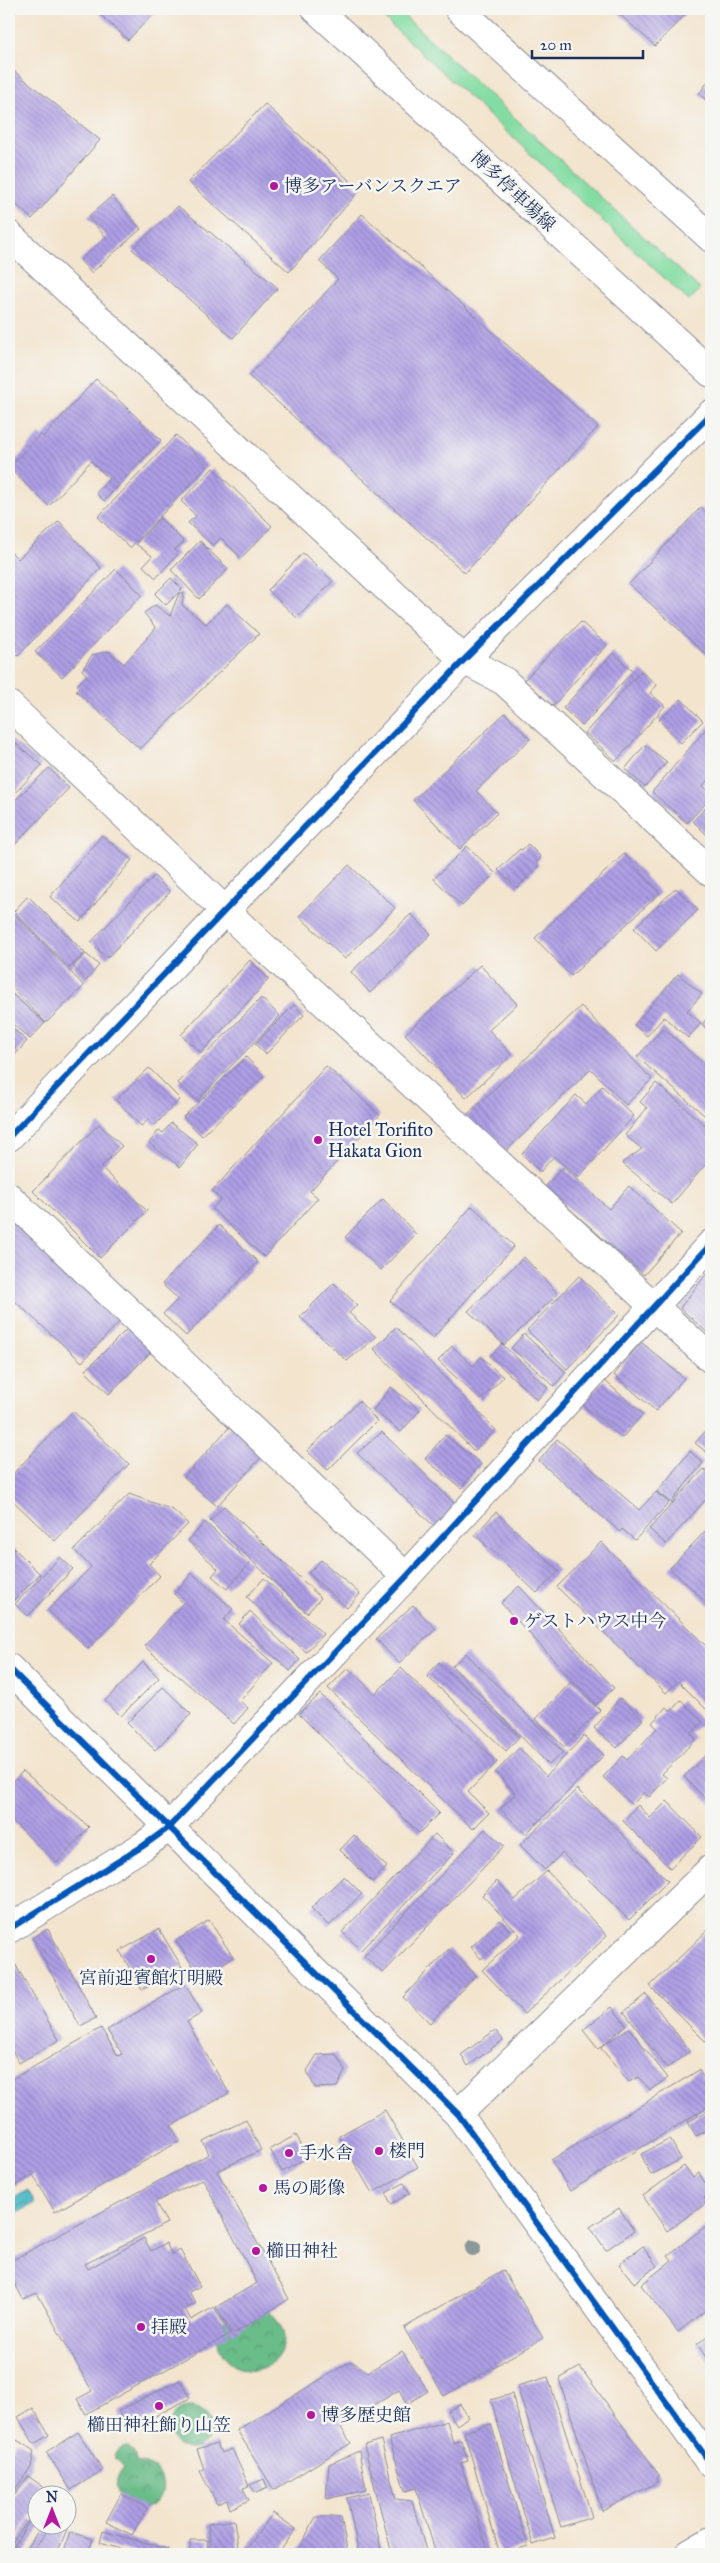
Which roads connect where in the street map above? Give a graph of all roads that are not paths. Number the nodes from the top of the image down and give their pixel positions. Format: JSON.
{"nodes":[{"id":1,"x":316,"y":9,"type":"edge"},
{"id":2,"x":459,"y":9,"type":"edge"},
{"id":3,"x":9,"y":234,"type":"edge"},
{"id":4,"x":711,"y":238,"type":"edge"},
{"id":5,"x":711,"y":373,"type":"edge"},
{"id":6,"x":711,"y":414,"type":"edge"},
{"id":7,"x":464,"y":660,"type":"junction"},
{"id":8,"x":9,"y":704,"type":"edge"},
{"id":9,"x":711,"y":872,"type":"edge"},
{"id":10,"x":226,"y":911,"type":"junction"},
{"id":11,"x":9,"y":1137,"type":"edge"},
{"id":12,"x":9,"y":1197,"type":"edge"},
{"id":13,"x":711,"y":1244,"type":"edge"},
{"id":14,"x":654,"y":1306,"type":"junction"},
{"id":15,"x":711,"y":1359,"type":"edge"},
{"id":16,"x":406,"y":1577,"type":"junction"},
{"id":17,"x":9,"y":1668,"type":"edge"},
{"id":18,"x":168,"y":1828,"type":"junction"},
{"id":19,"x":711,"y":1870,"type":"edge"},
{"id":20,"x":9,"y":1929,"type":"edge"},
{"id":21,"x":458,"y":2114,"type":"junction"},
{"id":22,"x":711,"y":2464,"type":"edge"},
{"id":23,"x":711,"y":2541,"type":"edge"},
{"id":24,"x":689,"y":2554,"type":"edge"}],
"edges":[{"from":1,"to":5,"type":"main road","name":"博多停車場線"},
{"from":2,"to":4,"type":"main road"},
{"from":3,"to":7,"type":"main road"},
{"from":6,"to":7,"type":"main road"},
{"from":7,"to":9,"type":"main road"},
{"from":7,"to":10,"type":"main road"},
{"from":8,"to":10,"type":"main road"},
{"from":10,"to":11,"type":"main road"},
{"from":10,"to":14,"type":"main road"},
{"from":12,"to":16,"type":"main road"},
{"from":13,"to":14,"type":"main road"},
{"from":14,"to":15,"type":"main road"},
{"from":14,"to":16,"type":"main road"},
{"from":16,"to":18,"type":"main road"},
{"from":17,"to":18,"type":"main road"},
{"from":18,"to":20,"type":"main road"},
{"from":18,"to":21,"type":"main road"},
{"from":19,"to":21,"type":"main road"},
{"from":21,"to":22,"type":"main road"},
{"from":23,"to":24,"type":"main road"}]}
